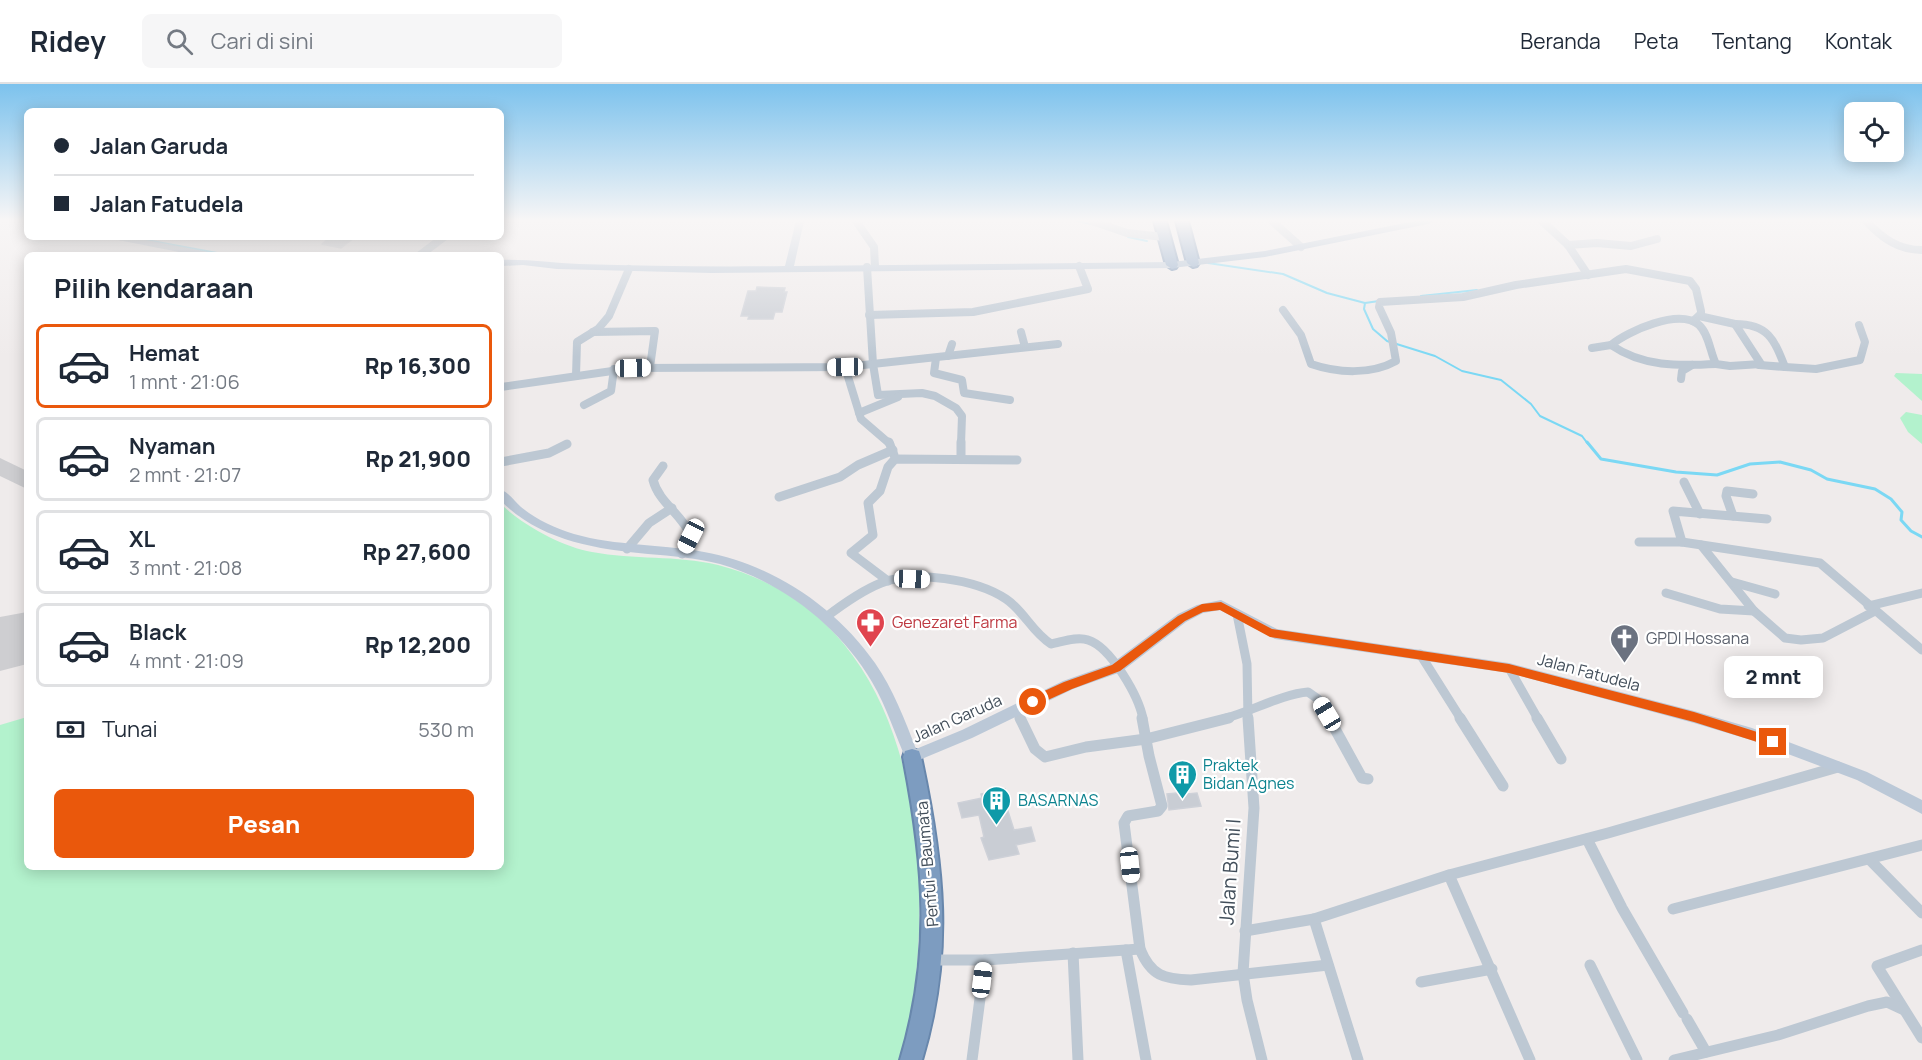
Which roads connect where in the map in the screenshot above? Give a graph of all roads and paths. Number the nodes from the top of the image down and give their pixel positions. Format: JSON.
{"nodes":[{"id":1,"x":1079,"y":266,"type":"edge"},
{"id":2,"x":570,"y":267,"type":"edge"},
{"id":3,"x":871,"y":267,"type":"junction"},
{"id":4,"x":965,"y":267,"type":"edge"},
{"id":5,"x":1582,"y":267,"type":"edge"},
{"id":6,"x":629,"y":269,"type":"junction"},
{"id":7,"x":789,"y":269,"type":"joint"},
{"id":8,"x":1588,"y":275,"type":"junction"},
{"id":9,"x":1283,"y":310,"type":"dead end"},
{"id":10,"x":869,"y":315,"type":"junction"},
{"id":11,"x":1696,"y":318,"type":"junction"},
{"id":12,"x":1736,"y":324,"type":"junction"},
{"id":13,"x":1859,"y":325,"type":"dead end"},
{"id":14,"x":594,"y":332,"type":"junction"},
{"id":15,"x":1021,"y":332,"type":"dead end"},
{"id":16,"x":952,"y":344,"type":"dead end"},
{"id":17,"x":1058,"y":344,"type":"dead end"},
{"id":18,"x":1611,"y":345,"type":"junction"},
{"id":19,"x":1025,"y":347,"type":"junction"},
{"id":20,"x":1592,"y":348,"type":"dead end"},
{"id":21,"x":948,"y":356,"type":"junction"},
{"id":22,"x":936,"y":358,"type":"junction"},
{"id":23,"x":873,"y":364,"type":"junction"},
{"id":24,"x":1716,"y":364,"type":"junction"},
{"id":25,"x":1692,"y":365,"type":"junction"},
{"id":26,"x":1760,"y":365,"type":"junction"},
{"id":27,"x":650,"y":367,"type":"junction"},
{"id":28,"x":845,"y":367,"type":"junction"},
{"id":29,"x":1785,"y":367,"type":"junction"},
{"id":30,"x":614,"y":369,"type":"junction"},
{"id":31,"x":576,"y":376,"type":"junction"},
{"id":32,"x":1681,"y":379,"type":"dead end"},
{"id":33,"x":504,"y":387,"type":"edge"},
{"id":34,"x":909,"y":393,"type":"junction"},
{"id":35,"x":1010,"y":400,"type":"dead end"},
{"id":36,"x":585,"y":405,"type":"dead end"},
{"id":37,"x":859,"y":413,"type":"junction"},
{"id":38,"x":567,"y":444,"type":"dead end"},
{"id":39,"x":894,"y":455,"type":"junction"},
{"id":40,"x":961,"y":459,"type":"junction"},
{"id":41,"x":1017,"y":460,"type":"dead end"},
{"id":42,"x":504,"y":461,"type":"edge"},
{"id":43,"x":663,"y":466,"type":"dead end"},
{"id":44,"x":1684,"y":482,"type":"dead end"},
{"id":45,"x":1753,"y":494,"type":"dead end"},
{"id":46,"x":504,"y":497,"type":"edge"},
{"id":47,"x":779,"y":497,"type":"dead end"},
{"id":48,"x":672,"y":508,"type":"junction"},
{"id":49,"x":1700,"y":513,"type":"junction"},
{"id":50,"x":1733,"y":516,"type":"junction"},
{"id":51,"x":1767,"y":519,"type":"dead end"},
{"id":52,"x":1639,"y":542,"type":"dead end"},
{"id":53,"x":1682,"y":542,"type":"junction"},
{"id":54,"x":1701,"y":545,"type":"junction"},
{"id":55,"x":627,"y":549,"type":"junction"},
{"id":56,"x":682,"y":554,"type":"junction"},
{"id":57,"x":1728,"y":580,"type":"junction"},
{"id":58,"x":888,"y":581,"type":"junction"},
{"id":59,"x":1666,"y":593,"type":"dead end"},
{"id":60,"x":1922,"y":593,"type":"edge"},
{"id":61,"x":1775,"y":594,"type":"dead end"},
{"id":62,"x":1872,"y":609,"type":"junction"},
{"id":63,"x":1754,"y":611,"type":"junction"},
{"id":64,"x":1237,"y":614,"type":"junction"},
{"id":65,"x":826,"y":617,"type":"junction"},
{"id":66,"x":1922,"y":650,"type":"edge"},
{"id":67,"x":1420,"y":654,"type":"junction"},
{"id":68,"x":1116,"y":668,"type":"junction"},
{"id":69,"x":1509,"y":668,"type":"junction"},
{"id":70,"x":1016,"y":710,"type":"junction"},
{"id":71,"x":1248,"y":713,"type":"junction"},
{"id":72,"x":1146,"y":739,"type":"junction"},
{"id":73,"x":912,"y":757,"type":"junction"},
{"id":74,"x":1561,"y":759,"type":"dead end"},
{"id":75,"x":1838,"y":767,"type":"junction"},
{"id":76,"x":1368,"y":779,"type":"dead end"},
{"id":77,"x":1503,"y":786,"type":"dead end"},
{"id":78,"x":1922,"y":807,"type":"edge"},
{"id":79,"x":1587,"y":839,"type":"junction"},
{"id":80,"x":1922,"y":845,"type":"edge"},
{"id":81,"x":1869,"y":859,"type":"junction"},
{"id":82,"x":1449,"y":875,"type":"junction"},
{"id":83,"x":1673,"y":909,"type":"dead end"},
{"id":84,"x":1922,"y":913,"type":"edge"},
{"id":85,"x":1314,"y":920,"type":"junction"},
{"id":86,"x":1245,"y":931,"type":"junction"},
{"id":87,"x":1140,"y":949,"type":"junction"},
{"id":88,"x":1126,"y":950,"type":"junction"},
{"id":89,"x":1922,"y":950,"type":"edge"},
{"id":90,"x":1073,"y":953,"type":"junction"},
{"id":91,"x":932,"y":960,"type":"junction"},
{"id":92,"x":985,"y":960,"type":"junction"},
{"id":93,"x":1328,"y":965,"type":"junction"},
{"id":94,"x":1590,"y":965,"type":"dead end"},
{"id":95,"x":1492,"y":969,"type":"junction"},
{"id":96,"x":1243,"y":973,"type":"junction"},
{"id":97,"x":1421,"y":982,"type":"dead end"},
{"id":98,"x":1902,"y":1009,"type":"junction"},
{"id":99,"x":1922,"y":1038,"type":"edge"},
{"id":100,"x":1706,"y":1052,"type":"junction"},
{"id":101,"x":911,"y":1060,"type":"edge"},
{"id":102,"x":972,"y":1060,"type":"edge"},
{"id":103,"x":1078,"y":1060,"type":"edge"},
{"id":104,"x":1146,"y":1060,"type":"edge"},
{"id":105,"x":1263,"y":1060,"type":"edge"},
{"id":106,"x":1358,"y":1060,"type":"edge"},
{"id":107,"x":1530,"y":1060,"type":"edge"},
{"id":108,"x":1637,"y":1060,"type":"edge"},
{"id":109,"x":1674,"y":1060,"type":"edge"}],
"edges":[{"from":1,"to":10,"type":"street"},
{"from":2,"to":6,"type":"street"},
{"from":3,"to":4,"type":"street"},
{"from":3,"to":7,"type":"street"},
{"from":3,"to":10,"type":"street"},
{"from":5,"to":8,"type":"street"},
{"from":6,"to":7,"type":"street"},
{"from":6,"to":14,"type":"street"},
{"from":8,"to":9,"type":"street"},
{"from":8,"to":11,"type":"street"},
{"from":10,"to":23,"type":"street"},
{"from":11,"to":12,"type":"street"},
{"from":11,"to":18,"type":"street"},
{"from":11,"to":24,"type":"street"},
{"from":12,"to":26,"type":"street"},
{"from":12,"to":29,"type":"street"},
{"from":13,"to":29,"type":"street"},
{"from":14,"to":27,"type":"street"},
{"from":14,"to":31,"type":"street"},
{"from":15,"to":19,"type":"street"},
{"from":16,"to":21,"type":"street"},
{"from":17,"to":19,"type":"street"},
{"from":18,"to":20,"type":"street"},
{"from":18,"to":25,"type":"street"},
{"from":19,"to":21,"type":"street"},
{"from":21,"to":22,"type":"street"},
{"from":22,"to":23,"type":"street"},
{"from":22,"to":35,"type":"street"},
{"from":23,"to":28,"type":"street"},
{"from":23,"to":34,"type":"street"},
{"from":24,"to":25,"type":"street"},
{"from":24,"to":26,"type":"street"},
{"from":25,"to":32,"type":"street"},
{"from":26,"to":29,"type":"street"},
{"from":27,"to":28,"type":"street"},
{"from":27,"to":30,"type":"street"},
{"from":28,"to":37,"type":"street"},
{"from":30,"to":31,"type":"street"},
{"from":30,"to":36,"type":"street"},
{"from":31,"to":33,"type":"street"},
{"from":34,"to":37,"type":"street"},
{"from":34,"to":40,"type":"street"},
{"from":37,"to":39,"type":"street"},
{"from":38,"to":42,"type":"street"},
{"from":39,"to":40,"type":"street"},
{"from":39,"to":47,"type":"street"},
{"from":39,"to":58,"type":"street"},
{"from":40,"to":41,"type":"street"},
{"from":43,"to":48,"type":"street"},
{"from":44,"to":49,"type":"street"},
{"from":45,"to":50,"type":"street"},
{"from":46,"to":55,"type":"street","name":"Penfui - Baumata"},
{"from":48,"to":55,"type":"street"},
{"from":48,"to":56,"type":"street"},
{"from":49,"to":50,"type":"street"},
{"from":49,"to":53,"type":"street"},
{"from":50,"to":51,"type":"street"},
{"from":52,"to":53,"type":"street"},
{"from":53,"to":54,"type":"street"},
{"from":54,"to":57,"type":"street"},
{"from":54,"to":62,"type":"street"},
{"from":55,"to":56,"type":"street","name":"Penfui - Baumata"},
{"from":56,"to":65,"type":"street","name":"Penfui - Baumata"},
{"from":57,"to":61,"type":"street"},
{"from":57,"to":63,"type":"street"},
{"from":58,"to":65,"type":"street"},
{"from":58,"to":68,"type":"street"},
{"from":59,"to":63,"type":"street"},
{"from":60,"to":62,"type":"street"},
{"from":62,"to":63,"type":"street"},
{"from":62,"to":66,"type":"street"},
{"from":64,"to":67,"type":"street","name":"Jalan Fatudela"},
{"from":64,"to":68,"type":"street","name":"Jalan Garuda"},
{"from":64,"to":71,"type":"street","name":"Jalan Bumi I"},
{"from":65,"to":73,"type":"street","name":"Penfui - Baumata"},
{"from":67,"to":69,"type":"street","name":"Jalan Fatudela"},
{"from":67,"to":77,"type":"street"},
{"from":68,"to":70,"type":"street","name":"Jalan Garuda"},
{"from":68,"to":72,"type":"street"},
{"from":69,"to":74,"type":"street"},
{"from":69,"to":75,"type":"street","name":"Jalan Fatudela"},
{"from":70,"to":72,"type":"street"},
{"from":70,"to":73,"type":"street","name":"Jalan Garuda"},
{"from":71,"to":72,"type":"street"},
{"from":71,"to":76,"type":"street"},
{"from":71,"to":86,"type":"street","name":"Jalan Bumi I"},
{"from":72,"to":87,"type":"street"},
{"from":73,"to":91,"type":"highway","name":"Penfui - Baumata"},
{"from":75,"to":78,"type":"street","name":"Jalan Fatudela"},
{"from":75,"to":79,"type":"street"},
{"from":79,"to":82,"type":"street"},
{"from":79,"to":100,"type":"street"},
{"from":80,"to":81,"type":"street"},
{"from":81,"to":83,"type":"street"},
{"from":81,"to":84,"type":"street"},
{"from":82,"to":85,"type":"street"},
{"from":82,"to":95,"type":"street"},
{"from":85,"to":86,"type":"street"},
{"from":85,"to":93,"type":"street"},
{"from":86,"to":96,"type":"street","name":"Jalan Bumi I"},
{"from":87,"to":88,"type":"street"},
{"from":87,"to":96,"type":"street"},
{"from":88,"to":90,"type":"street"},
{"from":88,"to":104,"type":"street"},
{"from":89,"to":98,"type":"street"},
{"from":90,"to":92,"type":"street"},
{"from":90,"to":103,"type":"street"},
{"from":91,"to":92,"type":"street"},
{"from":91,"to":101,"type":"highway","name":"Penfui - Baumata"},
{"from":92,"to":102,"type":"street"},
{"from":93,"to":96,"type":"street"},
{"from":93,"to":106,"type":"street"},
{"from":94,"to":108,"type":"street"},
{"from":95,"to":97,"type":"street"},
{"from":95,"to":107,"type":"street"},
{"from":96,"to":105,"type":"street","name":"Jalan Bumi I"},
{"from":98,"to":99,"type":"street"},
{"from":98,"to":100,"type":"street"},
{"from":100,"to":109,"type":"street"}]}
